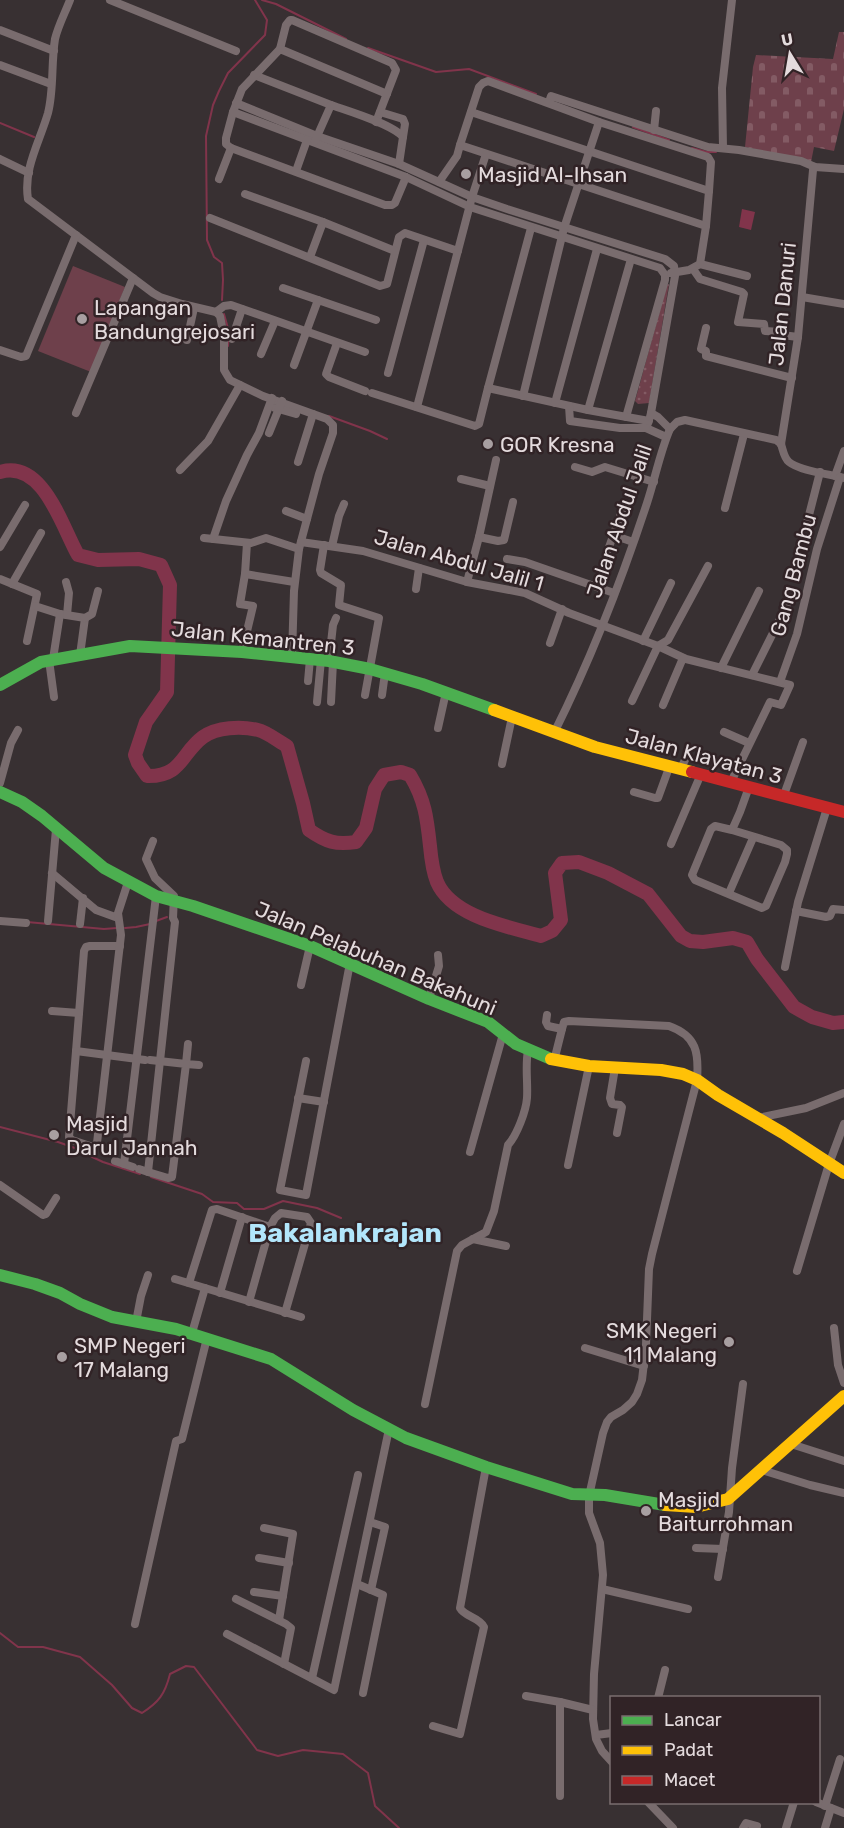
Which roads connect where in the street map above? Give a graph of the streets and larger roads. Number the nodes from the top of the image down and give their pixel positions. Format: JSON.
{"nodes":[{"id":1,"x":70,"y":0,"type":"edge"},
{"id":2,"x":110,"y":0,"type":"edge"},
{"id":3,"x":732,"y":0,"type":"edge"},
{"id":4,"x":0,"y":30,"type":"edge"},
{"id":5,"x":280,"y":50,"type":"junction"},
{"id":6,"x":54,"y":51,"type":"junction"},
{"id":7,"x":236,"y":51,"type":"dead end"},
{"id":8,"x":0,"y":65,"type":"edge"},
{"id":9,"x":255,"y":75,"type":"junction"},
{"id":10,"x":51,"y":84,"type":"junction"},
{"id":11,"x":387,"y":94,"type":"junction"},
{"id":12,"x":549,"y":101,"type":"junction"},
{"id":13,"x":331,"y":105,"type":"junction"},
{"id":14,"x":234,"y":107,"type":"junction"},
{"id":15,"x":656,"y":111,"type":"dead end"},
{"id":16,"x":380,"y":112,"type":"junction"},
{"id":17,"x":471,"y":112,"type":"junction"},
{"id":18,"x":376,"y":122,"type":"junction"},
{"id":19,"x":599,"y":122,"type":"junction"},
{"id":20,"x":654,"y":130,"type":"junction"},
{"id":21,"x":403,"y":137,"type":"junction"},
{"id":22,"x":313,"y":140,"type":"junction"},
{"id":23,"x":460,"y":145,"type":"junction"},
{"id":24,"x":231,"y":148,"type":"junction"},
{"id":25,"x":723,"y":148,"type":"junction"},
{"id":26,"x":590,"y":151,"type":"junction"},
{"id":27,"x":486,"y":154,"type":"junction"},
{"id":28,"x":0,"y":159,"type":"edge"},
{"id":29,"x":399,"y":165,"type":"junction"},
{"id":30,"x":815,"y":167,"type":"junction"},
{"id":31,"x":844,"y":169,"type":"edge"},
{"id":32,"x":296,"y":171,"type":"junction"},
{"id":33,"x":29,"y":173,"type":"junction"},
{"id":34,"x":412,"y":177,"type":"junction"},
{"id":35,"x":219,"y":179,"type":"dead end"},
{"id":36,"x":439,"y":182,"type":"junction"},
{"id":37,"x":578,"y":184,"type":"junction"},
{"id":38,"x":709,"y":190,"type":"junction"},
{"id":39,"x":246,"y":195,"type":"dead end"},
{"id":40,"x":472,"y":197,"type":"junction"},
{"id":41,"x":470,"y":207,"type":"junction"},
{"id":42,"x":505,"y":214,"type":"junction"},
{"id":43,"x":210,"y":218,"type":"dead end"},
{"id":44,"x":323,"y":222,"type":"junction"},
{"id":45,"x":706,"y":226,"type":"junction"},
{"id":46,"x":531,"y":228,"type":"junction"},
{"id":47,"x":564,"y":228,"type":"junction"},
{"id":48,"x":76,"y":236,"type":"junction"},
{"id":49,"x":563,"y":238,"type":"junction"},
{"id":50,"x":424,"y":240,"type":"junction"},
{"id":51,"x":597,"y":249,"type":"junction"},
{"id":52,"x":395,"y":251,"type":"junction"},
{"id":53,"x":458,"y":251,"type":"junction"},
{"id":54,"x":310,"y":257,"type":"junction"},
{"id":55,"x":631,"y":259,"type":"junction"},
{"id":56,"x":696,"y":267,"type":"junction"},
{"id":57,"x":675,"y":272,"type":"junction"},
{"id":58,"x":665,"y":275,"type":"junction"},
{"id":59,"x":747,"y":276,"type":"dead end"},
{"id":60,"x":133,"y":278,"type":"junction"},
{"id":61,"x":283,"y":288,"type":"dead end"},
{"id":62,"x":802,"y":297,"type":"junction"},
{"id":63,"x":318,"y":300,"type":"junction"},
{"id":64,"x":844,"y":304,"type":"edge"},
{"id":65,"x":194,"y":308,"type":"junction"},
{"id":66,"x":242,"y":309,"type":"junction"},
{"id":67,"x":216,"y":312,"type":"junction"},
{"id":68,"x":376,"y":320,"type":"dead end"},
{"id":69,"x":275,"y":321,"type":"junction"},
{"id":70,"x":706,"y":328,"type":"dead end"},
{"id":71,"x":306,"y":332,"type":"junction"},
{"id":72,"x":798,"y":337,"type":"junction"},
{"id":73,"x":232,"y":339,"type":"dead end"},
{"id":74,"x":187,"y":340,"type":"dead end"},
{"id":75,"x":337,"y":343,"type":"junction"},
{"id":76,"x":0,"y":350,"type":"edge"},
{"id":77,"x":365,"y":352,"type":"dead end"},
{"id":78,"x":261,"y":354,"type":"dead end"},
{"id":79,"x":294,"y":365,"type":"dead end"},
{"id":80,"x":388,"y":373,"type":"dead end"},
{"id":81,"x":792,"y":378,"type":"junction"},
{"id":82,"x":240,"y":386,"type":"junction"},
{"id":83,"x":488,"y":388,"type":"junction"},
{"id":84,"x":523,"y":396,"type":"junction"},
{"id":85,"x":555,"y":403,"type":"junction"},
{"id":86,"x":276,"y":404,"type":"junction"},
{"id":87,"x":569,"y":406,"type":"junction"},
{"id":88,"x":417,"y":407,"type":"junction"},
{"id":89,"x":588,"y":410,"type":"junction"},
{"id":90,"x":76,"y":413,"type":"dead end"},
{"id":91,"x":296,"y":414,"type":"dead end"},
{"id":92,"x":314,"y":414,"type":"junction"},
{"id":93,"x":626,"y":417,"type":"junction"},
{"id":94,"x":648,"y":421,"type":"junction"},
{"id":95,"x":269,"y":433,"type":"dead end"},
{"id":96,"x":668,"y":433,"type":"junction"},
{"id":97,"x":744,"y":434,"type":"junction"},
{"id":98,"x":781,"y":444,"type":"junction"},
{"id":99,"x":844,"y":451,"type":"edge"},
{"id":100,"x":496,"y":460,"type":"dead end"},
{"id":101,"x":298,"y":462,"type":"dead end"},
{"id":102,"x":575,"y":467,"type":"dead end"},
{"id":103,"x":180,"y":470,"type":"dead end"},
{"id":104,"x":820,"y":472,"type":"junction"},
{"id":105,"x":840,"y":477,"type":"edge"},
{"id":106,"x":461,"y":479,"type":"dead end"},
{"id":107,"x":654,"y":482,"type":"junction"},
{"id":108,"x":490,"y":486,"type":"junction"},
{"id":109,"x":513,"y":502,"type":"dead end"},
{"id":110,"x":344,"y":504,"type":"dead end"},
{"id":111,"x":25,"y":505,"type":"dead end"},
{"id":112,"x":623,"y":508,"type":"dead end"},
{"id":113,"x":726,"y":508,"type":"dead end"},
{"id":114,"x":286,"y":511,"type":"dead end"},
{"id":115,"x":307,"y":519,"type":"junction"},
{"id":116,"x":807,"y":523,"type":"dead end"},
{"id":117,"x":41,"y":533,"type":"dead end"},
{"id":118,"x":613,"y":535,"type":"junction"},
{"id":119,"x":479,"y":537,"type":"junction"},
{"id":120,"x":633,"y":542,"type":"junction"},
{"id":121,"x":247,"y":543,"type":"junction"},
{"id":122,"x":300,"y":546,"type":"junction"},
{"id":123,"x":328,"y":546,"type":"junction"},
{"id":124,"x":0,"y":548,"type":"edge"},
{"id":125,"x":608,"y":550,"type":"dead end"},
{"id":126,"x":507,"y":559,"type":"dead end"},
{"id":127,"x":708,"y":566,"type":"dead end"},
{"id":128,"x":419,"y":568,"type":"junction"},
{"id":129,"x":245,"y":574,"type":"junction"},
{"id":130,"x":0,"y":579,"type":"edge"},
{"id":131,"x":66,"y":582,"type":"dead end"},
{"id":132,"x":294,"y":582,"type":"junction"},
{"id":133,"x":466,"y":582,"type":"junction"},
{"id":134,"x":671,"y":583,"type":"dead end"},
{"id":135,"x":12,"y":584,"type":"junction"},
{"id":136,"x":416,"y":588,"type":"dead end"},
{"id":137,"x":98,"y":591,"type":"dead end"},
{"id":138,"x":759,"y":591,"type":"dead end"},
{"id":139,"x":614,"y":593,"type":"junction"},
{"id":140,"x":788,"y":603,"type":"dead end"},
{"id":141,"x":35,"y":606,"type":"junction"},
{"id":142,"x":562,"y":609,"type":"junction"},
{"id":143,"x":64,"y":614,"type":"junction"},
{"id":144,"x":85,"y":618,"type":"junction"},
{"id":145,"x":336,"y":618,"type":"dead end"},
{"id":146,"x":603,"y":626,"type":"junction"},
{"id":147,"x":27,"y":641,"type":"dead end"},
{"id":148,"x":644,"y":641,"type":"junction"},
{"id":149,"x":550,"y":643,"type":"dead end"},
{"id":150,"x":658,"y":646,"type":"junction"},
{"id":151,"x":242,"y":652,"type":"junction"},
{"id":152,"x":80,"y":655,"type":"junction"},
{"id":153,"x":292,"y":656,"type":"junction"},
{"id":154,"x":683,"y":658,"type":"junction"},
{"id":155,"x":51,"y":660,"type":"junction"},
{"id":156,"x":323,"y":660,"type":"junction"},
{"id":157,"x":721,"y":668,"type":"junction"},
{"id":158,"x":370,"y":669,"type":"junction"},
{"id":159,"x":385,"y":673,"type":"junction"},
{"id":160,"x":752,"y":675,"type":"junction"},
{"id":161,"x":308,"y":681,"type":"dead end"},
{"id":162,"x":780,"y":682,"type":"junction"},
{"id":163,"x":0,"y":685,"type":"edge"},
{"id":164,"x":446,"y":692,"type":"junction"},
{"id":165,"x":365,"y":695,"type":"dead end"},
{"id":166,"x":382,"y":695,"type":"dead end"},
{"id":167,"x":54,"y":697,"type":"dead end"},
{"id":168,"x":633,"y":700,"type":"dead end"},
{"id":169,"x":317,"y":702,"type":"dead end"},
{"id":170,"x":331,"y":702,"type":"dead end"},
{"id":171,"x":663,"y":705,"type":"dead end"},
{"id":172,"x":512,"y":717,"type":"junction"},
{"id":173,"x":438,"y":728,"type":"dead end"},
{"id":174,"x":18,"y":730,"type":"dead end"},
{"id":175,"x":724,"y":732,"type":"dead end"},
{"id":176,"x":554,"y":733,"type":"junction"},
{"id":177,"x":803,"y":741,"type":"dead end"},
{"id":178,"x":750,"y":743,"type":"junction"},
{"id":179,"x":679,"y":764,"type":"junction"},
{"id":180,"x":502,"y":765,"type":"dead end"},
{"id":181,"x":701,"y":774,"type":"junction"},
{"id":182,"x":730,"y":782,"type":"junction"},
{"id":183,"x":0,"y":783,"type":"edge"},
{"id":184,"x":749,"y":787,"type":"junction"},
{"id":185,"x":0,"y":792,"type":"edge"},
{"id":186,"x":634,"y":792,"type":"dead end"},
{"id":187,"x":785,"y":792,"type":"dead end"},
{"id":188,"x":826,"y":808,"type":"junction"},
{"id":189,"x":844,"y":812,"type":"edge"},
{"id":190,"x":56,"y":829,"type":"junction"},
{"id":191,"x":732,"y":830,"type":"junction"},
{"id":192,"x":753,"y":838,"type":"junction"},
{"id":193,"x":153,"y":841,"type":"dead end"},
{"id":194,"x":671,"y":844,"type":"dead end"},
{"id":195,"x":52,"y":873,"type":"junction"},
{"id":196,"x":128,"y":882,"type":"junction"},
{"id":197,"x":729,"y":893,"type":"junction"},
{"id":198,"x":156,"y":896,"type":"junction"},
{"id":199,"x":83,"y":898,"type":"junction"},
{"id":200,"x":174,"y":901,"type":"junction"},
{"id":201,"x":844,"y":910,"type":"edge"},
{"id":202,"x":796,"y":911,"type":"junction"},
{"id":203,"x":118,"y":918,"type":"junction"},
{"id":204,"x":0,"y":921,"type":"edge"},
{"id":205,"x":48,"y":921,"type":"dead end"},
{"id":206,"x":26,"y":923,"type":"dead end"},
{"id":207,"x":80,"y":924,"type":"dead end"},
{"id":208,"x":120,"y":946,"type":"junction"},
{"id":209,"x":310,"y":946,"type":"junction"},
{"id":210,"x":438,"y":955,"type":"dead end"},
{"id":211,"x":350,"y":963,"type":"junction"},
{"id":212,"x":786,"y":967,"type":"dead end"},
{"id":213,"x":301,"y":985,"type":"dead end"},
{"id":214,"x":429,"y":999,"type":"junction"},
{"id":215,"x":52,"y":1011,"type":"dead end"},
{"id":216,"x":79,"y":1013,"type":"junction"},
{"id":217,"x":547,"y":1015,"type":"dead end"},
{"id":218,"x":562,"y":1029,"type":"junction"},
{"id":219,"x":503,"y":1034,"type":"junction"},
{"id":220,"x":188,"y":1044,"type":"dead end"},
{"id":221,"x":528,"y":1050,"type":"junction"},
{"id":222,"x":76,"y":1051,"type":"junction"},
{"id":223,"x":108,"y":1054,"type":"junction"},
{"id":224,"x":144,"y":1059,"type":"junction"},
{"id":225,"x":306,"y":1060,"type":"dead end"},
{"id":226,"x":160,"y":1061,"type":"junction"},
{"id":227,"x":554,"y":1061,"type":"junction"},
{"id":228,"x":186,"y":1064,"type":"junction"},
{"id":229,"x":199,"y":1065,"type":"dead end"},
{"id":230,"x":589,"y":1066,"type":"junction"},
{"id":231,"x":615,"y":1068,"type":"junction"},
{"id":232,"x":697,"y":1080,"type":"junction"},
{"id":233,"x":844,"y":1093,"type":"edge"},
{"id":234,"x":298,"y":1098,"type":"junction"},
{"id":235,"x":324,"y":1102,"type":"junction"},
{"id":236,"x":758,"y":1118,"type":"junction"},
{"id":237,"x":844,"y":1124,"type":"edge"},
{"id":238,"x":617,"y":1133,"type":"dead end"},
{"id":239,"x":470,"y":1152,"type":"dead end"},
{"id":240,"x":115,"y":1161,"type":"dead end"},
{"id":241,"x":830,"y":1164,"type":"junction"},
{"id":242,"x":568,"y":1165,"type":"dead end"},
{"id":243,"x":136,"y":1168,"type":"junction"},
{"id":244,"x":844,"y":1173,"type":"edge"},
{"id":245,"x":0,"y":1185,"type":"edge"},
{"id":246,"x":56,"y":1198,"type":"dead end"},
{"id":247,"x":242,"y":1217,"type":"junction"},
{"id":248,"x":270,"y":1227,"type":"junction"},
{"id":249,"x":473,"y":1238,"type":"junction"},
{"id":250,"x":506,"y":1246,"type":"dead end"},
{"id":251,"x":797,"y":1271,"type":"dead end"},
{"id":252,"x":0,"y":1275,"type":"edge"},
{"id":253,"x":148,"y":1275,"type":"dead end"},
{"id":254,"x":176,"y":1279,"type":"dead end"},
{"id":255,"x":189,"y":1283,"type":"junction"},
{"id":256,"x":205,"y":1288,"type":"junction"},
{"id":257,"x":220,"y":1293,"type":"junction"},
{"id":258,"x":249,"y":1302,"type":"junction"},
{"id":259,"x":285,"y":1312,"type":"junction"},
{"id":260,"x":301,"y":1317,"type":"dead end"},
{"id":261,"x":136,"y":1322,"type":"junction"},
{"id":262,"x":834,"y":1328,"type":"dead end"},
{"id":263,"x":192,"y":1333,"type":"junction"},
{"id":264,"x":207,"y":1338,"type":"junction"},
{"id":265,"x":585,"y":1348,"type":"dead end"},
{"id":266,"x":644,"y":1366,"type":"junction"},
{"id":267,"x":844,"y":1383,"type":"edge"},
{"id":268,"x":743,"y":1384,"type":"dead end"},
{"id":269,"x":844,"y":1396,"type":"edge"},
{"id":270,"x":425,"y":1404,"type":"dead end"},
{"id":271,"x":389,"y":1430,"type":"junction"},
{"id":272,"x":791,"y":1444,"type":"junction"},
{"id":273,"x":844,"y":1461,"type":"edge"},
{"id":274,"x":486,"y":1467,"type":"junction"},
{"id":275,"x":762,"y":1470,"type":"junction"},
{"id":276,"x":358,"y":1475,"type":"dead end"},
{"id":277,"x":844,"y":1493,"type":"edge"},
{"id":278,"x":589,"y":1496,"type":"junction"},
{"id":279,"x":728,"y":1499,"type":"junction"},
{"id":280,"x":370,"y":1522,"type":"junction"},
{"id":281,"x":264,"y":1528,"type":"dead end"},
{"id":282,"x":696,"y":1548,"type":"dead end"},
{"id":283,"x":723,"y":1549,"type":"junction"},
{"id":284,"x":259,"y":1558,"type":"dead end"},
{"id":285,"x":289,"y":1563,"type":"junction"},
{"id":286,"x":718,"y":1577,"type":"dead end"},
{"id":287,"x":357,"y":1584,"type":"junction"},
{"id":288,"x":602,"y":1589,"type":"junction"},
{"id":289,"x":371,"y":1590,"type":"junction"},
{"id":290,"x":254,"y":1592,"type":"dead end"},
{"id":291,"x":283,"y":1596,"type":"junction"},
{"id":292,"x":236,"y":1599,"type":"dead end"},
{"id":293,"x":688,"y":1609,"type":"dead end"},
{"id":294,"x":279,"y":1620,"type":"junction"},
{"id":295,"x":135,"y":1624,"type":"dead end"},
{"id":296,"x":227,"y":1634,"type":"dead end"},
{"id":297,"x":284,"y":1664,"type":"junction"},
{"id":298,"x":665,"y":1670,"type":"dead end"},
{"id":299,"x":312,"y":1678,"type":"junction"},
{"id":300,"x":363,"y":1694,"type":"dead end"},
{"id":301,"x":526,"y":1696,"type":"dead end"},
{"id":302,"x":658,"y":1696,"type":"edge"},
{"id":303,"x":560,"y":1702,"type":"junction"},
{"id":304,"x":593,"y":1710,"type":"junction"},
{"id":305,"x":433,"y":1726,"type":"dead end"},
{"id":306,"x":610,"y":1733,"type":"edge"},
{"id":307,"x":596,"y":1735,"type":"junction"},
{"id":308,"x":840,"y":1759,"type":"dead end"},
{"id":309,"x":610,"y":1760,"type":"edge"},
{"id":310,"x":560,"y":1796,"type":"dead end"},
{"id":311,"x":649,"y":1804,"type":"edge"},
{"id":312,"x":794,"y":1804,"type":"edge"},
{"id":313,"x":819,"y":1804,"type":"edge"},
{"id":314,"x":828,"y":1807,"type":"junction"},
{"id":315,"x":844,"y":1813,"type":"edge"},
{"id":316,"x":757,"y":1826,"type":"dead end"},
{"id":317,"x":673,"y":1828,"type":"edge"},
{"id":318,"x":743,"y":1828,"type":"edge"},
{"id":319,"x":786,"y":1828,"type":"edge"},
{"id":320,"x":825,"y":1828,"type":"edge"}],
"edges":[{"from":1,"to":6,"type":"street"},
{"from":2,"to":7,"type":"street"},
{"from":3,"to":25,"type":"street"},
{"from":4,"to":6,"type":"street"},
{"from":5,"to":9,"type":"street"},
{"from":5,"to":11,"type":"street"},
{"from":5,"to":11,"type":"street"},
{"from":6,"to":10,"type":"street"},
{"from":8,"to":10,"type":"street"},
{"from":9,"to":13,"type":"street"},
{"from":9,"to":14,"type":"street"},
{"from":10,"to":33,"type":"street"},
{"from":11,"to":16,"type":"street"},
{"from":12,"to":17,"type":"street"},
{"from":12,"to":19,"type":"street"},
{"from":12,"to":20,"type":"street"},
{"from":13,"to":18,"type":"street"},
{"from":13,"to":22,"type":"street"},
{"from":14,"to":22,"type":"street"},
{"from":14,"to":24,"type":"street"},
{"from":15,"to":20,"type":"street"},
{"from":16,"to":18,"type":"street"},
{"from":16,"to":21,"type":"street"},
{"from":17,"to":23,"type":"street"},
{"from":17,"to":26,"type":"street"},
{"from":18,"to":21,"type":"street"},
{"from":19,"to":26,"type":"street"},
{"from":19,"to":38,"type":"street"},
{"from":20,"to":25,"type":"street"},
{"from":21,"to":29,"type":"street"},
{"from":22,"to":29,"type":"street"},
{"from":22,"to":32,"type":"street"},
{"from":22,"to":34,"type":"street"},
{"from":23,"to":27,"type":"street"},
{"from":23,"to":36,"type":"street"},
{"from":24,"to":32,"type":"street"},
{"from":24,"to":35,"type":"street"},
{"from":25,"to":30,"type":"street"},
{"from":26,"to":37,"type":"street"},
{"from":26,"to":38,"type":"street"},
{"from":27,"to":37,"type":"street"},
{"from":27,"to":40,"type":"street"},
{"from":28,"to":33,"type":"street"},
{"from":29,"to":34,"type":"street"},
{"from":30,"to":31,"type":"street"},
{"from":30,"to":62,"type":"street","name":"Jalan Danuri"},
{"from":32,"to":34,"type":"street"},
{"from":33,"to":48,"type":"street"},
{"from":34,"to":36,"type":"street"},
{"from":34,"to":41,"type":"street"},
{"from":36,"to":40,"type":"street"},
{"from":37,"to":45,"type":"street"},
{"from":37,"to":47,"type":"street"},
{"from":38,"to":45,"type":"street"},
{"from":39,"to":44,"type":"street"},
{"from":40,"to":41,"type":"street"},
{"from":40,"to":42,"type":"street"},
{"from":41,"to":42,"type":"street"},
{"from":41,"to":53,"type":"street"},
{"from":42,"to":46,"type":"street"},
{"from":42,"to":47,"type":"street"},
{"from":43,"to":54,"type":"street"},
{"from":44,"to":52,"type":"street"},
{"from":44,"to":54,"type":"street"},
{"from":45,"to":56,"type":"street"},
{"from":46,"to":49,"type":"street"},
{"from":46,"to":83,"type":"street"},
{"from":47,"to":49,"type":"street"},
{"from":47,"to":57,"type":"street"},
{"from":48,"to":60,"type":"street"},
{"from":48,"to":76,"type":"street"},
{"from":49,"to":51,"type":"street"},
{"from":49,"to":84,"type":"street"},
{"from":50,"to":52,"type":"street"},
{"from":50,"to":53,"type":"street"},
{"from":50,"to":80,"type":"street"},
{"from":51,"to":55,"type":"street"},
{"from":51,"to":85,"type":"street"},
{"from":52,"to":54,"type":"street"},
{"from":53,"to":88,"type":"street"},
{"from":55,"to":58,"type":"street"},
{"from":55,"to":89,"type":"street"},
{"from":56,"to":57,"type":"street"},
{"from":56,"to":59,"type":"street"},
{"from":56,"to":72,"type":"street"},
{"from":57,"to":58,"type":"street"},
{"from":57,"to":94,"type":"street"},
{"from":58,"to":93,"type":"street"},
{"from":60,"to":65,"type":"street"},
{"from":60,"to":90,"type":"street"},
{"from":61,"to":63,"type":"street"},
{"from":62,"to":64,"type":"street"},
{"from":62,"to":72,"type":"street","name":"Jalan Danuri"},
{"from":63,"to":68,"type":"street"},
{"from":63,"to":71,"type":"street"},
{"from":65,"to":67,"type":"street"},
{"from":65,"to":74,"type":"street"},
{"from":66,"to":67,"type":"street"},
{"from":66,"to":69,"type":"street"},
{"from":66,"to":73,"type":"street"},
{"from":67,"to":82,"type":"street"},
{"from":69,"to":71,"type":"street"},
{"from":69,"to":78,"type":"street"},
{"from":70,"to":81,"type":"street"},
{"from":71,"to":75,"type":"street"},
{"from":71,"to":79,"type":"street"},
{"from":72,"to":81,"type":"street","name":"Jalan Danuri"},
{"from":75,"to":77,"type":"street"},
{"from":75,"to":88,"type":"street"},
{"from":81,"to":98,"type":"street","name":"Jalan Danuri"},
{"from":82,"to":86,"type":"street"},
{"from":82,"to":103,"type":"street"},
{"from":83,"to":84,"type":"street"},
{"from":83,"to":88,"type":"street"},
{"from":84,"to":85,"type":"street"},
{"from":85,"to":87,"type":"street"},
{"from":86,"to":91,"type":"street"},
{"from":86,"to":92,"type":"street"},
{"from":86,"to":95,"type":"street"},
{"from":86,"to":121,"type":"street","name":"Jalan Abdul Jalil 1"},
{"from":87,"to":89,"type":"street"},
{"from":87,"to":94,"type":"street"},
{"from":89,"to":93,"type":"street"},
{"from":92,"to":101,"type":"street"},
{"from":92,"to":115,"type":"street"},
{"from":93,"to":94,"type":"street"},
{"from":94,"to":96,"type":"street"},
{"from":94,"to":96,"type":"street"},
{"from":96,"to":97,"type":"street","name":"Jalan Abdul Jalil"},
{"from":96,"to":107,"type":"street","name":"Jalan Abdul Jalil"},
{"from":97,"to":98,"type":"street","name":"Jalan Abdul Jalil"},
{"from":97,"to":113,"type":"street"},
{"from":98,"to":104,"type":"street"},
{"from":99,"to":105,"type":"street","name":"Gang Bambu"},
{"from":100,"to":108,"type":"street"},
{"from":102,"to":107,"type":"street"},
{"from":104,"to":105,"type":"street"},
{"from":104,"to":116,"type":"street"},
{"from":105,"to":162,"type":"street","name":"Gang Bambu"},
{"from":106,"to":108,"type":"street"},
{"from":107,"to":120,"type":"street","name":"Jalan Abdul Jalil"},
{"from":108,"to":119,"type":"street"},
{"from":109,"to":119,"type":"street"},
{"from":110,"to":123,"type":"street"},
{"from":111,"to":124,"type":"street"},
{"from":112,"to":118,"type":"street"},
{"from":114,"to":115,"type":"street"},
{"from":115,"to":122,"type":"street"},
{"from":117,"to":135,"type":"street"},
{"from":118,"to":120,"type":"street"},
{"from":118,"to":125,"type":"street"},
{"from":119,"to":133,"type":"street"},
{"from":120,"to":139,"type":"street","name":"Jalan Abdul Jalil"},
{"from":121,"to":122,"type":"street","name":"Jalan Abdul Jalil 1"},
{"from":121,"to":129,"type":"street"},
{"from":122,"to":123,"type":"street","name":"Jalan Abdul Jalil 1"},
{"from":122,"to":132,"type":"street"},
{"from":123,"to":128,"type":"street","name":"Jalan Abdul Jalil 1"},
{"from":123,"to":158,"type":"street"},
{"from":126,"to":139,"type":"street"},
{"from":127,"to":150,"type":"street"},
{"from":128,"to":133,"type":"street","name":"Jalan Abdul Jalil 1"},
{"from":128,"to":136,"type":"street"},
{"from":129,"to":132,"type":"street"},
{"from":129,"to":151,"type":"street"},
{"from":130,"to":135,"type":"street"},
{"from":131,"to":143,"type":"street"},
{"from":132,"to":153,"type":"street"},
{"from":133,"to":142,"type":"street","name":"Jalan Abdul Jalil 1"},
{"from":134,"to":148,"type":"street"},
{"from":135,"to":141,"type":"street"},
{"from":137,"to":144,"type":"street"},
{"from":138,"to":157,"type":"street"},
{"from":139,"to":146,"type":"street","name":"Jalan Abdul Jalil"},
{"from":140,"to":160,"type":"street"},
{"from":141,"to":143,"type":"street"},
{"from":141,"to":147,"type":"street"},
{"from":142,"to":146,"type":"street","name":"Jalan Abdul Jalil 1"},
{"from":142,"to":149,"type":"street"},
{"from":143,"to":144,"type":"street"},
{"from":143,"to":155,"type":"street"},
{"from":144,"to":152,"type":"street"},
{"from":145,"to":156,"type":"street"},
{"from":146,"to":148,"type":"street","name":"Jalan Abdul Jalil 1"},
{"from":146,"to":176,"type":"street","name":"Jalan Abdul Jalil"},
{"from":148,"to":150,"type":"street","name":"Jalan Abdul Jalil 1"},
{"from":150,"to":154,"type":"street","name":"Jalan Abdul Jalil 1"},
{"from":150,"to":168,"type":"street"},
{"from":151,"to":152,"type":"street","name":"Jalan Kemantren 3"},
{"from":151,"to":153,"type":"street","name":"Jalan Kemantren 3"},
{"from":152,"to":155,"type":"street","name":"Jalan Kemantren 3"},
{"from":153,"to":156,"type":"street","name":"Jalan Kemantren 3"},
{"from":154,"to":157,"type":"street","name":"Jalan Abdul Jalil 1"},
{"from":154,"to":171,"type":"street"},
{"from":155,"to":163,"type":"street","name":"Jalan Kemantren 3"},
{"from":155,"to":167,"type":"street"},
{"from":156,"to":158,"type":"street","name":"Jalan Kemantren 3"},
{"from":156,"to":161,"type":"street"},
{"from":156,"to":169,"type":"street"},
{"from":156,"to":170,"type":"street"},
{"from":157,"to":160,"type":"street","name":"Jalan Abdul Jalil 1"},
{"from":158,"to":159,"type":"street","name":"Jalan Kemantren 3"},
{"from":158,"to":165,"type":"street"},
{"from":159,"to":164,"type":"street","name":"Jalan Kemantren 3"},
{"from":159,"to":166,"type":"street"},
{"from":160,"to":162,"type":"street","name":"Jalan Abdul Jalil 1"},
{"from":162,"to":178,"type":"street"},
{"from":164,"to":172,"type":"street","name":"Jalan Kemantren 3"},
{"from":164,"to":173,"type":"street"},
{"from":172,"to":176,"type":"street","name":"Jalan Kemantren 3"},
{"from":172,"to":180,"type":"street"},
{"from":174,"to":183,"type":"street"},
{"from":175,"to":178,"type":"street"},
{"from":176,"to":179,"type":"street","name":"Jalan Klayatan 3"},
{"from":177,"to":187,"type":"street"},
{"from":178,"to":182,"type":"street"},
{"from":179,"to":181,"type":"street","name":"Jalan Klayatan 3"},
{"from":179,"to":186,"type":"street"},
{"from":181,"to":182,"type":"street","name":"Jalan Klayatan 3"},
{"from":181,"to":194,"type":"street"},
{"from":182,"to":184,"type":"street","name":"Jalan Klayatan 3"},
{"from":184,"to":188,"type":"street","name":"Jalan Klayatan 3"},
{"from":184,"to":191,"type":"street"},
{"from":185,"to":190,"type":"street","name":"Jalan Pelabuhan Bakahuni"},
{"from":188,"to":189,"type":"street","name":"Jalan Klayatan 3"},
{"from":188,"to":202,"type":"street"},
{"from":190,"to":195,"type":"street"},
{"from":190,"to":196,"type":"street","name":"Jalan Pelabuhan Bakahuni"},
{"from":191,"to":192,"type":"street"},
{"from":191,"to":197,"type":"street"},
{"from":192,"to":197,"type":"street"},
{"from":192,"to":197,"type":"street"},
{"from":193,"to":200,"type":"street"},
{"from":195,"to":199,"type":"street"},
{"from":195,"to":205,"type":"street"},
{"from":196,"to":198,"type":"street","name":"Jalan Pelabuhan Bakahuni"},
{"from":196,"to":203,"type":"street"},
{"from":198,"to":200,"type":"street","name":"Jalan Pelabuhan Bakahuni"},
{"from":198,"to":224,"type":"street"},
{"from":199,"to":203,"type":"street"},
{"from":199,"to":207,"type":"street"},
{"from":200,"to":209,"type":"street","name":"Jalan Pelabuhan Bakahuni"},
{"from":200,"to":226,"type":"street"},
{"from":201,"to":202,"type":"street"},
{"from":202,"to":212,"type":"street"},
{"from":203,"to":208,"type":"street"},
{"from":204,"to":206,"type":"street"},
{"from":208,"to":216,"type":"street"},
{"from":208,"to":223,"type":"street"},
{"from":209,"to":211,"type":"street","name":"Jalan Pelabuhan Bakahuni"},
{"from":209,"to":213,"type":"street"},
{"from":210,"to":214,"type":"street"},
{"from":211,"to":214,"type":"street","name":"Jalan Pelabuhan Bakahuni"},
{"from":211,"to":235,"type":"street"},
{"from":214,"to":219,"type":"street","name":"Jalan Pelabuhan Bakahuni"},
{"from":215,"to":216,"type":"street"},
{"from":216,"to":222,"type":"street"},
{"from":217,"to":218,"type":"street"},
{"from":218,"to":227,"type":"street"},
{"from":218,"to":232,"type":"street"},
{"from":219,"to":221,"type":"street","name":"Jalan Pelabuhan Bakahuni"},
{"from":219,"to":239,"type":"street"},
{"from":220,"to":228,"type":"street"},
{"from":221,"to":227,"type":"street","name":"Jalan Pelabuhan Bakahuni"},
{"from":221,"to":249,"type":"street"},
{"from":222,"to":223,"type":"street"},
{"from":222,"to":223,"type":"street"},
{"from":223,"to":224,"type":"street"},
{"from":224,"to":226,"type":"street"},
{"from":224,"to":243,"type":"street"},
{"from":225,"to":234,"type":"street"},
{"from":226,"to":228,"type":"street"},
{"from":226,"to":243,"type":"street"},
{"from":227,"to":230,"type":"street","name":"Jalan Pelabuhan Bakahuni"},
{"from":228,"to":229,"type":"street"},
{"from":228,"to":243,"type":"street"},
{"from":230,"to":231,"type":"street","name":"Jalan Pelabuhan Bakahuni"},
{"from":230,"to":242,"type":"street"},
{"from":231,"to":232,"type":"street","name":"Jalan Pelabuhan Bakahuni"},
{"from":231,"to":238,"type":"street"},
{"from":232,"to":236,"type":"street","name":"Jalan Pelabuhan Bakahuni"},
{"from":232,"to":266,"type":"street"},
{"from":233,"to":236,"type":"street"},
{"from":234,"to":235,"type":"street"},
{"from":234,"to":235,"type":"street"},
{"from":236,"to":241,"type":"street","name":"Jalan Pelabuhan Bakahuni"},
{"from":237,"to":241,"type":"street"},
{"from":240,"to":243,"type":"street"},
{"from":241,"to":244,"type":"street","name":"Jalan Pelabuhan Bakahuni"},
{"from":241,"to":251,"type":"street"},
{"from":245,"to":246,"type":"street"},
{"from":247,"to":248,"type":"street"},
{"from":247,"to":255,"type":"street"},
{"from":247,"to":257,"type":"street"},
{"from":248,"to":258,"type":"street"},
{"from":248,"to":259,"type":"street"},
{"from":249,"to":250,"type":"street"},
{"from":249,"to":270,"type":"street"},
{"from":252,"to":261,"type":"street"},
{"from":253,"to":261,"type":"street"},
{"from":254,"to":255,"type":"street"},
{"from":255,"to":256,"type":"street"},
{"from":256,"to":257,"type":"street"},
{"from":256,"to":263,"type":"street"},
{"from":257,"to":258,"type":"street"},
{"from":258,"to":259,"type":"street"},
{"from":259,"to":260,"type":"street"},
{"from":261,"to":263,"type":"street"},
{"from":262,"to":267,"type":"street"},
{"from":263,"to":264,"type":"street"},
{"from":264,"to":271,"type":"street"},
{"from":264,"to":295,"type":"street"},
{"from":265,"to":266,"type":"street"},
{"from":266,"to":278,"type":"street"},
{"from":268,"to":279,"type":"street"},
{"from":269,"to":272,"type":"street"},
{"from":271,"to":274,"type":"street"},
{"from":271,"to":280,"type":"street"},
{"from":272,"to":273,"type":"street"},
{"from":272,"to":275,"type":"street"},
{"from":274,"to":278,"type":"street"},
{"from":274,"to":305,"type":"street"},
{"from":275,"to":277,"type":"street"},
{"from":275,"to":279,"type":"street"},
{"from":276,"to":299,"type":"street"},
{"from":278,"to":279,"type":"street"},
{"from":278,"to":288,"type":"street"},
{"from":279,"to":283,"type":"street"},
{"from":280,"to":287,"type":"street"},
{"from":280,"to":289,"type":"street"},
{"from":281,"to":285,"type":"street"},
{"from":282,"to":283,"type":"street"},
{"from":283,"to":286,"type":"street"},
{"from":284,"to":285,"type":"street"},
{"from":285,"to":291,"type":"street"},
{"from":287,"to":289,"type":"street"},
{"from":287,"to":299,"type":"street"},
{"from":288,"to":293,"type":"street"},
{"from":288,"to":304,"type":"street"},
{"from":289,"to":300,"type":"street"},
{"from":290,"to":291,"type":"street"},
{"from":291,"to":294,"type":"street"},
{"from":292,"to":294,"type":"street"},
{"from":294,"to":297,"type":"street"},
{"from":296,"to":297,"type":"street"},
{"from":297,"to":299,"type":"street"},
{"from":298,"to":302,"type":"street"},
{"from":301,"to":303,"type":"street"},
{"from":303,"to":304,"type":"street"},
{"from":303,"to":310,"type":"street"},
{"from":304,"to":307,"type":"street"},
{"from":306,"to":307,"type":"street"},
{"from":307,"to":309,"type":"street"},
{"from":308,"to":314,"type":"street"},
{"from":311,"to":317,"type":"street"},
{"from":312,"to":319,"type":"street"},
{"from":313,"to":314,"type":"street"},
{"from":314,"to":315,"type":"street"},
{"from":314,"to":320,"type":"street"},
{"from":316,"to":318,"type":"street"}]}
